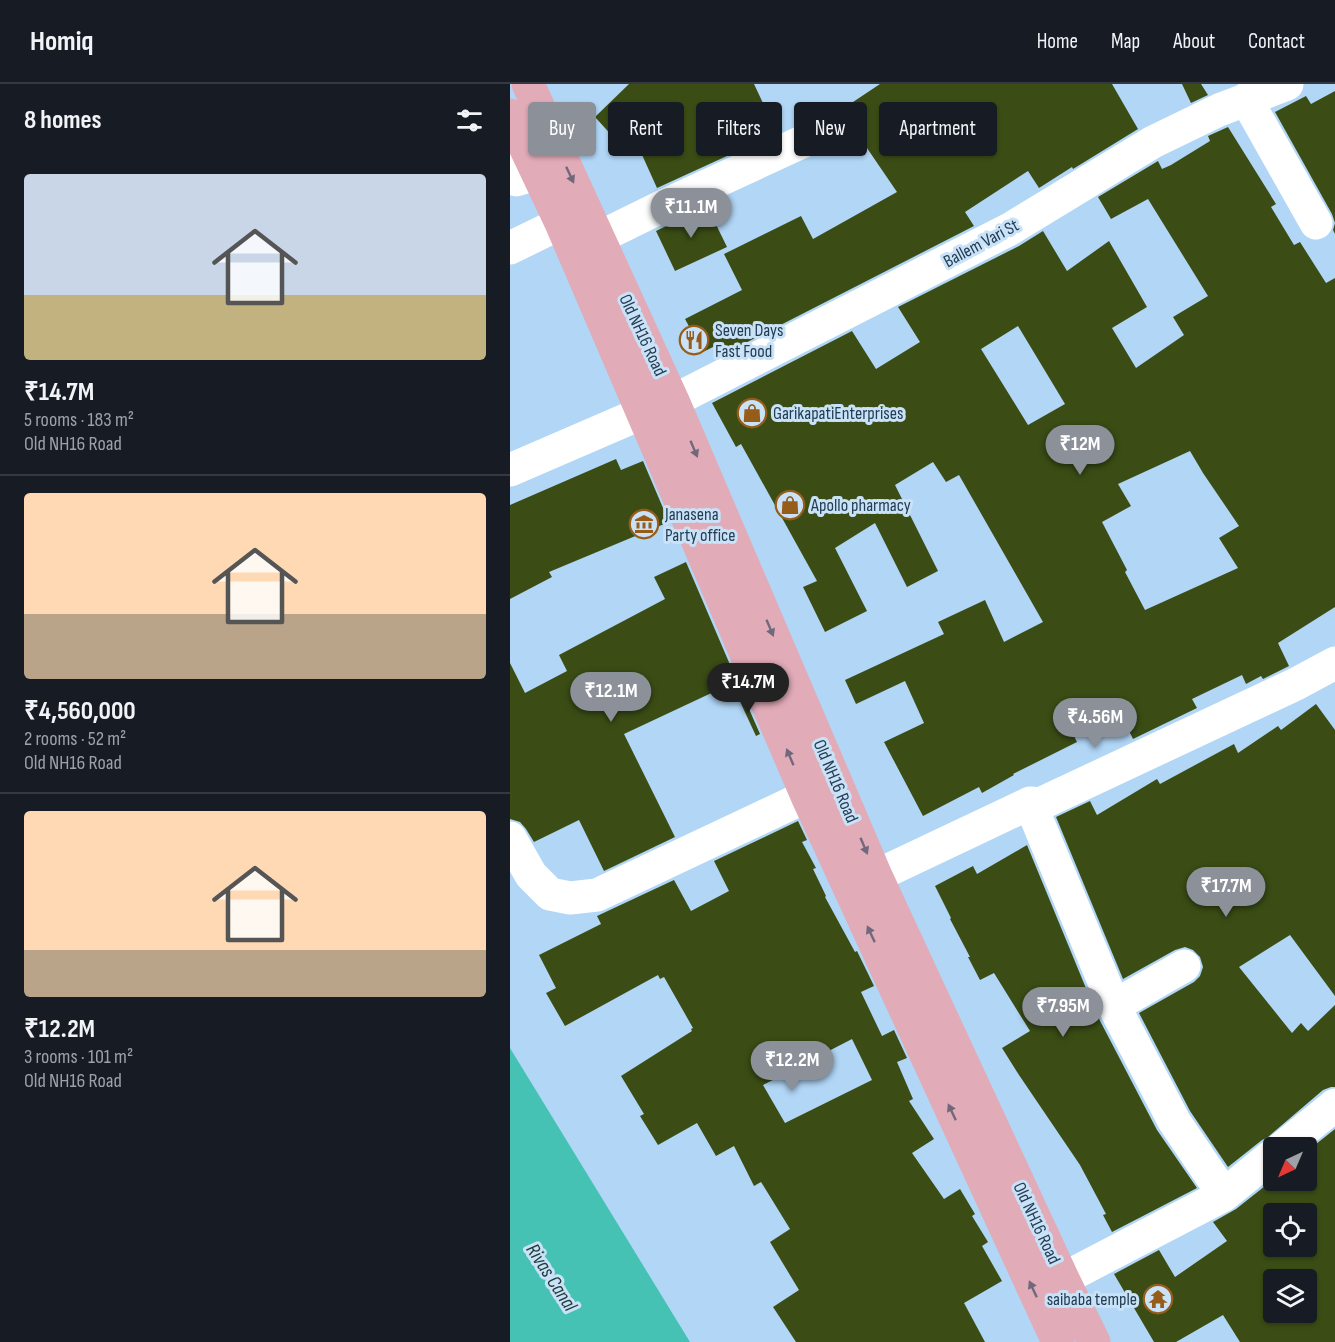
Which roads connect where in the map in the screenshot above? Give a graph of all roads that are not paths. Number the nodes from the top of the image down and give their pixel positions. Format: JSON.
{"nodes":[{"id":1,"x":528,"y":84,"type":"edge"},
{"id":2,"x":1287,"y":84,"type":"edge"},
{"id":3,"x":1246,"y":99,"type":"junction"},
{"id":4,"x":510,"y":115,"type":"edge"},
{"id":5,"x":794,"y":146,"type":"edge"},
{"id":6,"x":524,"y":172,"type":"edge"},
{"id":7,"x":561,"y":223,"type":"junction"},
{"id":8,"x":1316,"y":224,"type":"dead end"},
{"id":9,"x":598,"y":238,"type":"junction"},
{"id":10,"x":510,"y":248,"type":"edge"},
{"id":11,"x":674,"y":401,"type":"junction"},
{"id":12,"x":642,"y":413,"type":"junction"},
{"id":13,"x":510,"y":470,"type":"edge"},
{"id":14,"x":1335,"y":663,"type":"edge"},
{"id":15,"x":807,"y":796,"type":"junction"},
{"id":16,"x":1030,"y":803,"type":"junction"},
{"id":17,"x":510,"y":838,"type":"edge"},
{"id":18,"x":876,"y":876,"type":"junction"},
{"id":19,"x":1184,"y":966,"type":"dead end"},
{"id":20,"x":1114,"y":1006,"type":"junction"},
{"id":21,"x":1335,"y":1105,"type":"edge"},
{"id":22,"x":1296,"y":1137,"type":"edge"},
{"id":23,"x":1263,"y":1163,"type":"edge"},
{"id":24,"x":1224,"y":1195,"type":"junction"},
{"id":25,"x":1063,"y":1280,"type":"junction"},
{"id":26,"x":1058,"y":1342,"type":"edge"},
{"id":27,"x":1094,"y":1342,"type":"edge"}],
"edges":[{"from":1,"to":9,"type":"main road","name":"Old NH16 Road","one_way":true},
{"from":2,"to":3,"type":"street","name":"Ballem Vari St"},
{"from":3,"to":8,"type":"street"},
{"from":3,"to":11,"type":"street","name":"Ballem Vari St"},
{"from":4,"to":6,"type":"main road","name":"Old NH16 Road"},
{"from":5,"to":9,"type":"street"},
{"from":6,"to":7,"type":"main road","name":"Old NH16 Road"},
{"from":7,"to":10,"type":"street"},
{"from":7,"to":12,"type":"main road","name":"Old NH16 Road"},
{"from":9,"to":11,"type":"main road","name":"Old NH16 Road"},
{"from":11,"to":18,"type":"main road","name":"Old NH16 Road","one_way":true},
{"from":12,"to":13,"type":"street"},
{"from":15,"to":12,"type":"main road","name":"Old NH16 Road","one_way":true},
{"from":14,"to":16,"type":"street"},
{"from":15,"to":17,"type":"street"},
{"from":26,"to":15,"type":"main road","name":"Old NH16 Road","one_way":true},
{"from":16,"to":18,"type":"street"},
{"from":16,"to":20,"type":"street"},
{"from":18,"to":25,"type":"main road","name":"Old NH16 Road"},
{"from":19,"to":20,"type":"street"},
{"from":20,"to":24,"type":"street"},
{"from":21,"to":22,"type":"street"},
{"from":23,"to":24,"type":"street"},
{"from":24,"to":25,"type":"street"},
{"from":25,"to":27,"type":"main road","name":"Old NH16 Road"}]}
